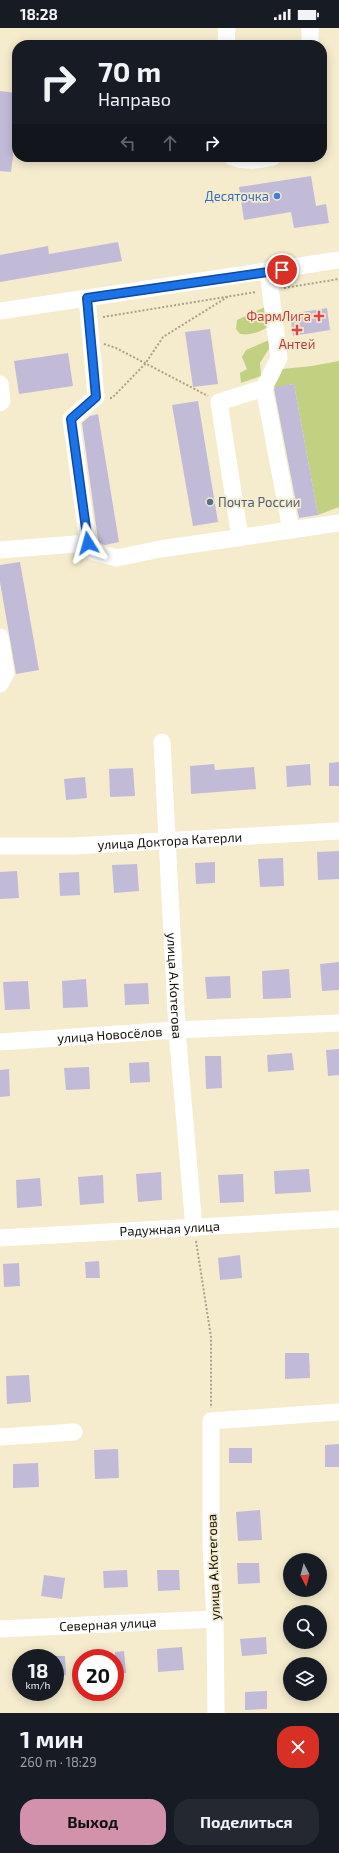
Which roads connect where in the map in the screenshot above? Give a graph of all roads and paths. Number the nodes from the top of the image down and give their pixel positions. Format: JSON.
{"nodes":[{"id":1,"x":228,"y":28,"type":"edge"},
{"id":2,"x":310,"y":28,"type":"edge"},
{"id":3,"x":227,"y":40,"type":"edge"},
{"id":4,"x":310,"y":40,"type":"edge"},
{"id":5,"x":339,"y":260,"type":"edge"},
{"id":6,"x":268,"y":272,"type":"junction"},
{"id":7,"x":339,"y":279,"type":"edge"},
{"id":8,"x":270,"y":290,"type":"junction"},
{"id":9,"x":231,"y":296,"type":"junction"},
{"id":10,"x":87,"y":298,"type":"junction"},
{"id":11,"x":0,"y":311,"type":"edge"},
{"id":12,"x":90,"y":319,"type":"junction"},
{"id":13,"x":92,"y":340,"type":"junction"},
{"id":14,"x":145,"y":364,"type":"junction"},
{"id":15,"x":0,"y":384,"type":"edge"},
{"id":16,"x":264,"y":388,"type":"junction"},
{"id":17,"x":96,"y":397,"type":"junction"},
{"id":18,"x":219,"y":402,"type":"junction"},
{"id":19,"x":0,"y":403,"type":"edge"},
{"id":20,"x":339,"y":523,"type":"edge"},
{"id":21,"x":290,"y":530,"type":"junction"},
{"id":22,"x":240,"y":538,"type":"junction"},
{"id":23,"x":88,"y":543,"type":"junction"},
{"id":24,"x":0,"y":550,"type":"edge"},
{"id":25,"x":0,"y":637,"type":"edge"},
{"id":26,"x":0,"y":684,"type":"edge"},
{"id":27,"x":162,"y":742,"type":"dead end"},
{"id":28,"x":339,"y":831,"type":"edge"},
{"id":29,"x":167,"y":840,"type":"junction"},
{"id":30,"x":0,"y":846,"type":"edge"},
{"id":31,"x":339,"y":1023,"type":"edge"},
{"id":32,"x":177,"y":1030,"type":"junction"},
{"id":33,"x":0,"y":1042,"type":"edge"},
{"id":34,"x":339,"y":1219,"type":"edge"},
{"id":35,"x":194,"y":1228,"type":"junction"},
{"id":36,"x":0,"y":1238,"type":"edge"},
{"id":37,"x":339,"y":1412,"type":"edge"},
{"id":38,"x":211,"y":1421,"type":"junction"},
{"id":39,"x":74,"y":1432,"type":"dead end"},
{"id":40,"x":0,"y":1437,"type":"edge"},
{"id":41,"x":215,"y":1619,"type":"junction"},
{"id":42,"x":0,"y":1629,"type":"edge"},
{"id":43,"x":216,"y":1713,"type":"edge"}],
"edges":[{"from":1,"to":3,"type":"street"},
{"from":2,"to":4,"type":"street"},
{"from":5,"to":6,"type":"street"},
{"from":6,"to":8,"type":"street"},
{"from":6,"to":10,"type":"street"},
{"from":7,"to":8,"type":"path"},
{"from":8,"to":9,"type":"path"},
{"from":8,"to":16,"type":"street"},
{"from":9,"to":12,"type":"path"},
{"from":9,"to":14,"type":"path"},
{"from":10,"to":11,"type":"street"},
{"from":10,"to":12,"type":"street"},
{"from":12,"to":13,"type":"street"},
{"from":13,"to":14,"type":"path"},
{"from":13,"to":17,"type":"street"},
{"from":14,"to":17,"type":"path"},
{"from":14,"to":18,"type":"path"},
{"from":15,"to":19,"type":"street"},
{"from":16,"to":18,"type":"street"},
{"from":16,"to":21,"type":"street"},
{"from":17,"to":23,"type":"street"},
{"from":18,"to":22,"type":"street"},
{"from":20,"to":21,"type":"street"},
{"from":21,"to":22,"type":"street"},
{"from":22,"to":23,"type":"street"},
{"from":23,"to":24,"type":"street"},
{"from":25,"to":26,"type":"street"},
{"from":27,"to":29,"type":"street","name":"улица А.Котегова"},
{"from":28,"to":29,"type":"street","name":"улица Доктора Катерли"},
{"from":29,"to":30,"type":"street","name":"улица Доктора Катерли"},
{"from":29,"to":32,"type":"street","name":"улица А.Котегова"},
{"from":31,"to":32,"type":"street","name":"улица Новосёлов"},
{"from":32,"to":33,"type":"street","name":"улица Новосёлов"},
{"from":32,"to":35,"type":"street","name":"улица А.Котегова"},
{"from":34,"to":35,"type":"street","name":"Радужная улица"},
{"from":35,"to":36,"type":"street","name":"Радужная улица"},
{"from":35,"to":38,"type":"path"},
{"from":37,"to":38,"type":"street"},
{"from":38,"to":41,"type":"street","name":"улица А.Котегова"},
{"from":39,"to":40,"type":"street"},
{"from":41,"to":42,"type":"street","name":"Северная улица"},
{"from":41,"to":43,"type":"street","name":"улица А.Котегова"}]}
